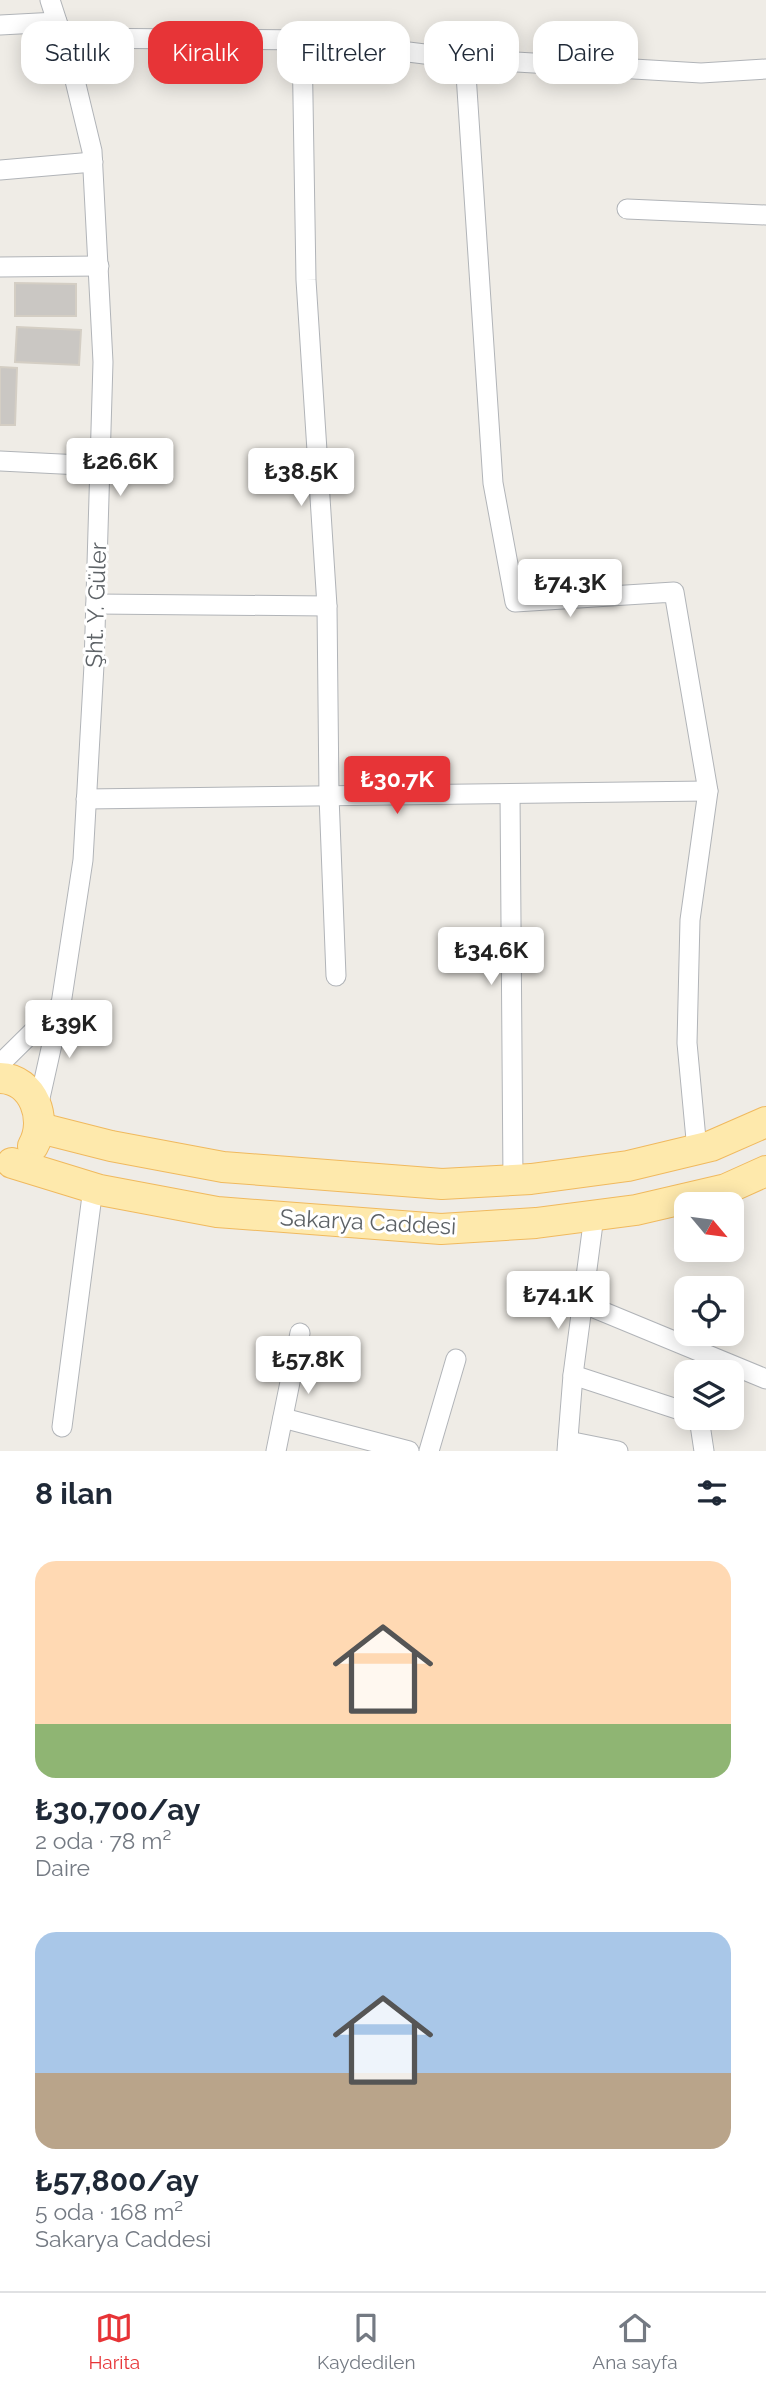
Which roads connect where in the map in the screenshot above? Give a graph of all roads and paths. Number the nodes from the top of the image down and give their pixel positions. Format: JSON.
{"nodes":[{"id":1,"x":50,"y":0,"type":"edge"},
{"id":2,"x":57,"y":21,"type":"edge"},
{"id":3,"x":0,"y":25,"type":"edge"},
{"id":4,"x":21,"y":27,"type":"edge"},
{"id":5,"x":134,"y":33,"type":"edge"},
{"id":6,"x":277,"y":39,"type":"edge"},
{"id":7,"x":519,"y":62,"type":"edge"},
{"id":8,"x":766,"y":69,"type":"edge"},
{"id":9,"x":74,"y":84,"type":"edge"},
{"id":10,"x":303,"y":84,"type":"edge"},
{"id":11,"x":467,"y":84,"type":"edge"},
{"id":12,"x":93,"y":162,"type":"junction"},
{"id":13,"x":0,"y":170,"type":"edge"},
{"id":14,"x":627,"y":209,"type":"dead end"},
{"id":15,"x":766,"y":215,"type":"edge"},
{"id":16,"x":99,"y":266,"type":"junction"},
{"id":17,"x":0,"y":267,"type":"edge"},
{"id":18,"x":0,"y":461,"type":"edge"},
{"id":19,"x":100,"y":466,"type":"junction"},
{"id":20,"x":96,"y":604,"type":"junction"},
{"id":21,"x":327,"y":606,"type":"junction"},
{"id":22,"x":708,"y":791,"type":"junction"},
{"id":23,"x":510,"y":794,"type":"junction"},
{"id":24,"x":329,"y":796,"type":"junction"},
{"id":25,"x":86,"y":799,"type":"junction"},
{"id":26,"x":336,"y":976,"type":"dead end"},
{"id":27,"x":61,"y":1004,"type":"junction"},
{"id":28,"x":1,"y":1065,"type":"edge"},
{"id":29,"x":39,"y":1118,"type":"junction"},
{"id":30,"x":766,"y":1122,"type":"edge"},
{"id":31,"x":697,"y":1150,"type":"junction"},
{"id":32,"x":6,"y":1164,"type":"edge"},
{"id":33,"x":766,"y":1171,"type":"edge"},
{"id":34,"x":513,"y":1180,"type":"junction"},
{"id":35,"x":93,"y":1188,"type":"junction"},
{"id":36,"x":594,"y":1216,"type":"junction"},
{"id":37,"x":582,"y":1303,"type":"junction"},
{"id":38,"x":300,"y":1333,"type":"dead end"},
{"id":39,"x":456,"y":1359,"type":"dead end"},
{"id":40,"x":573,"y":1375,"type":"junction"},
{"id":41,"x":766,"y":1379,"type":"edge"},
{"id":42,"x":674,"y":1408,"type":"edge"},
{"id":43,"x":283,"y":1418,"type":"junction"},
{"id":44,"x":62,"y":1427,"type":"dead end"},
{"id":45,"x":701,"y":1430,"type":"edge"},
{"id":46,"x":568,"y":1446,"type":"edge"},
{"id":47,"x":276,"y":1451,"type":"edge"},
{"id":48,"x":410,"y":1451,"type":"edge"},
{"id":49,"x":429,"y":1451,"type":"edge"},
{"id":50,"x":618,"y":1451,"type":"edge"},
{"id":51,"x":704,"y":1451,"type":"edge"}],
"edges":[{"from":1,"to":2,"type":"street","name":"Şht. Y. Güler"},
{"from":3,"to":4,"type":"street"},
{"from":5,"to":6,"type":"street"},
{"from":7,"to":8,"type":"street"},
{"from":9,"to":12,"type":"street","name":"Şht. Y. Güler"},
{"from":10,"to":21,"type":"street"},
{"from":11,"to":22,"type":"street"},
{"from":12,"to":13,"type":"street"},
{"from":12,"to":16,"type":"street","name":"Şht. Y. Güler"},
{"from":14,"to":15,"type":"street"},
{"from":16,"to":17,"type":"street"},
{"from":16,"to":19,"type":"street","name":"Şht. Y. Güler"},
{"from":18,"to":19,"type":"street"},
{"from":19,"to":20,"type":"street","name":"Şht. Y. Güler"},
{"from":20,"to":21,"type":"street"},
{"from":20,"to":25,"type":"street","name":"Şht. Y. Güler"},
{"from":21,"to":24,"type":"street"},
{"from":22,"to":23,"type":"street"},
{"from":22,"to":31,"type":"street"},
{"from":23,"to":24,"type":"street"},
{"from":23,"to":34,"type":"street"},
{"from":24,"to":25,"type":"street"},
{"from":24,"to":26,"type":"street"},
{"from":25,"to":27,"type":"street","name":"Şht. Y. Güler"},
{"from":27,"to":28,"type":"street"},
{"from":27,"to":29,"type":"street","name":"Şht. Y. Güler"},
{"from":28,"to":29,"type":"main road"},
{"from":29,"to":32,"type":"main road"},
{"from":29,"to":34,"type":"main road","name":"Sakarya Caddesi"},
{"from":30,"to":31,"type":"main road","name":"Sakarya Caddesi"},
{"from":31,"to":34,"type":"main road","name":"Sakarya Caddesi"},
{"from":32,"to":35,"type":"main road","name":"Sakarya Caddesi"},
{"from":33,"to":36,"type":"main road","name":"Sakarya Caddesi"},
{"from":35,"to":36,"type":"main road","name":"Sakarya Caddesi"},
{"from":35,"to":44,"type":"street"},
{"from":36,"to":37,"type":"street"},
{"from":37,"to":40,"type":"street"},
{"from":37,"to":41,"type":"street"},
{"from":38,"to":43,"type":"street"},
{"from":39,"to":49,"type":"street"},
{"from":40,"to":42,"type":"street"},
{"from":40,"to":46,"type":"street"},
{"from":43,"to":47,"type":"street"},
{"from":43,"to":48,"type":"street"},
{"from":45,"to":51,"type":"street"},
{"from":46,"to":50,"type":"street"}]}
